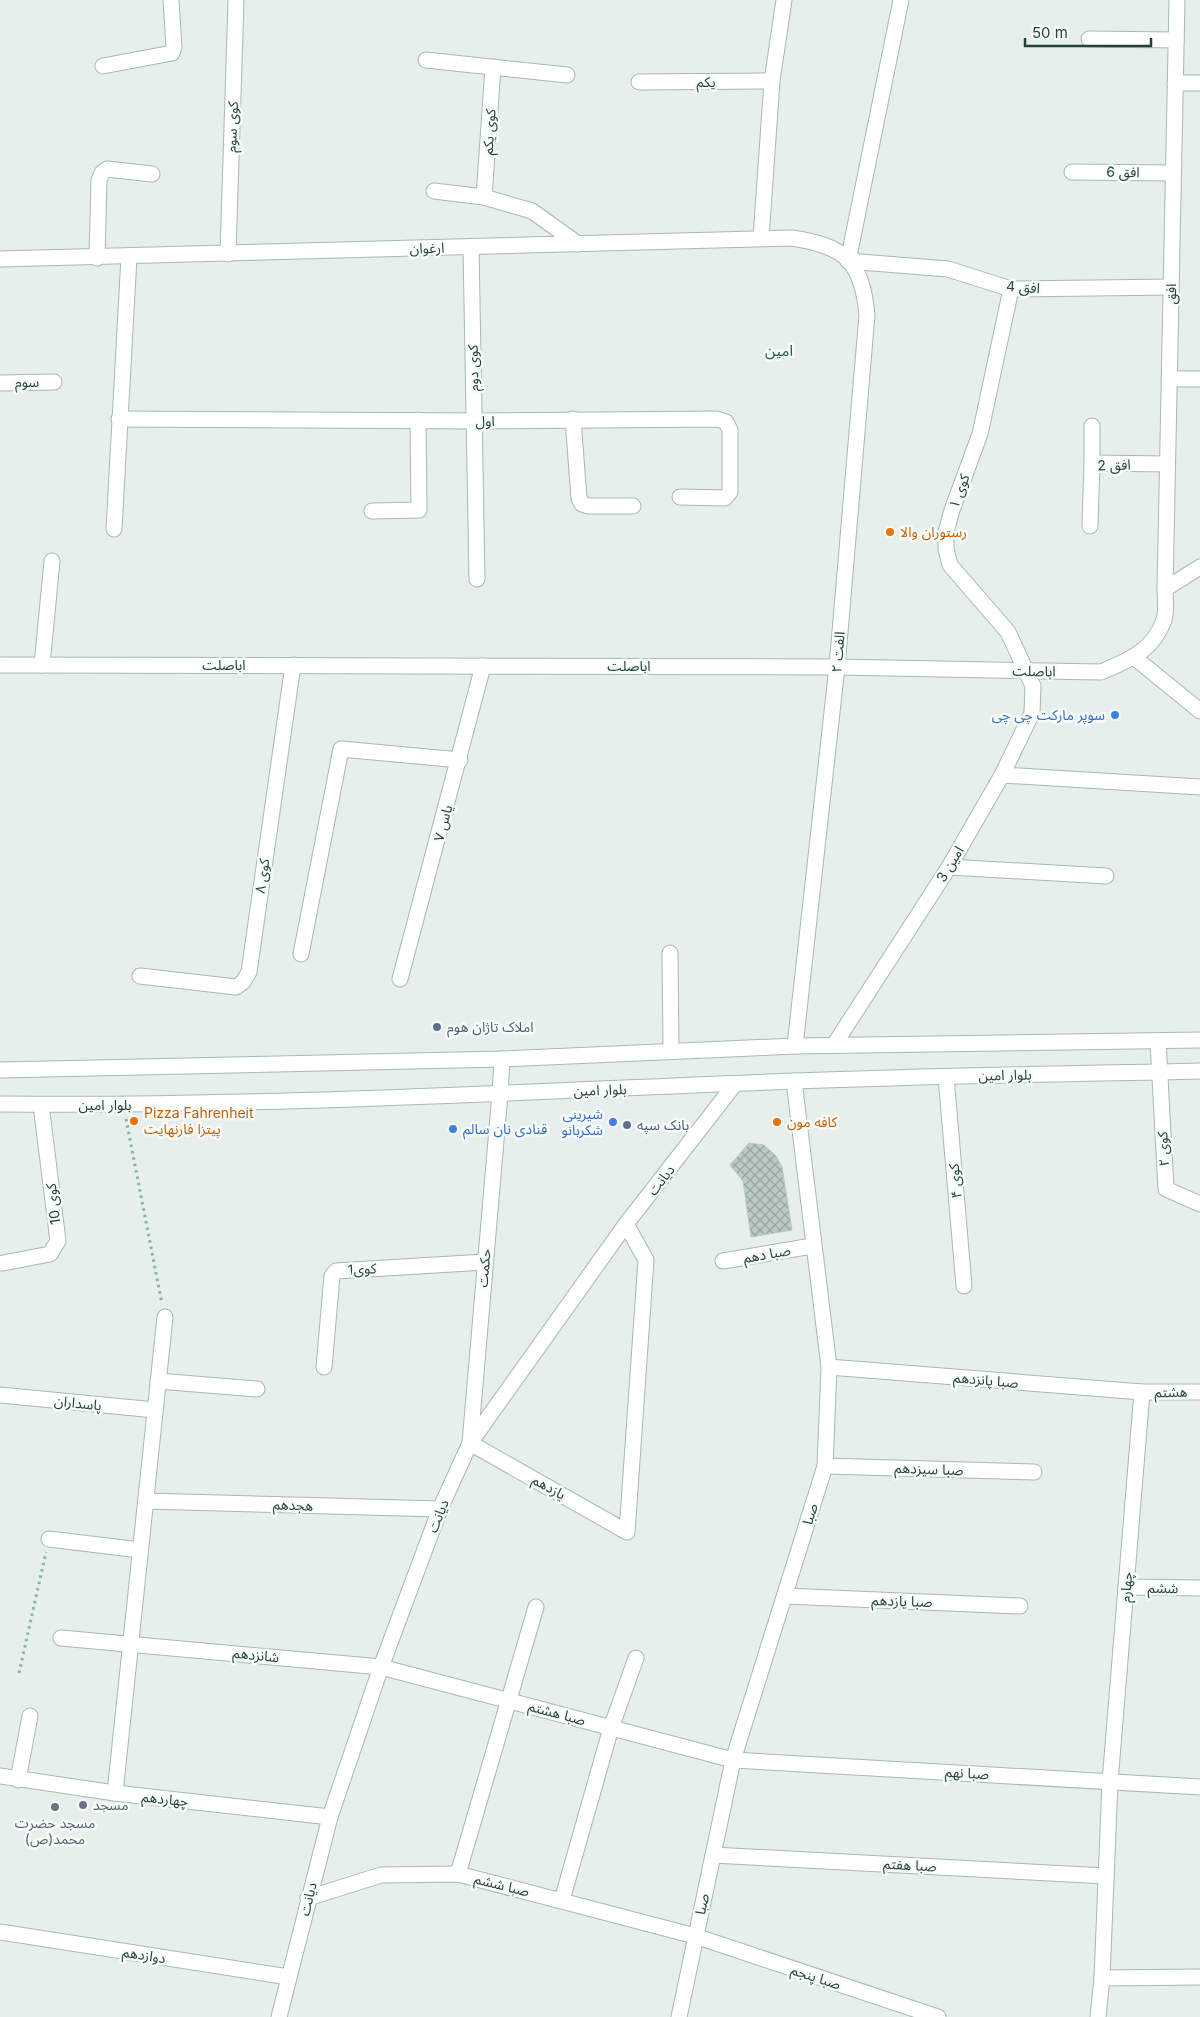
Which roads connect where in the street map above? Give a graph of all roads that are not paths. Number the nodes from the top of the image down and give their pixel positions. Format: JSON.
{"nodes":[{"id":1,"x":171,"y":0,"type":"edge"},
{"id":2,"x":236,"y":0,"type":"edge"},
{"id":3,"x":784,"y":0,"type":"edge"},
{"id":4,"x":901,"y":0,"type":"edge"},
{"id":5,"x":1177,"y":0,"type":"edge"},
{"id":6,"x":1089,"y":39,"type":"dead end"},
{"id":7,"x":1176,"y":40,"type":"junction"},
{"id":8,"x":426,"y":60,"type":"dead end"},
{"id":9,"x":103,"y":66,"type":"dead end"},
{"id":10,"x":493,"y":67,"type":"junction"},
{"id":11,"x":567,"y":75,"type":"dead end"},
{"id":12,"x":639,"y":82,"type":"dead end"},
{"id":13,"x":772,"y":82,"type":"junction"},
{"id":14,"x":1175,"y":83,"type":"junction"},
{"id":15,"x":1200,"y":83,"type":"edge"},
{"id":16,"x":1072,"y":172,"type":"dead end"},
{"id":17,"x":1173,"y":173,"type":"junction"},
{"id":18,"x":152,"y":174,"type":"dead end"},
{"id":19,"x":434,"y":191,"type":"dead end"},
{"id":20,"x":484,"y":197,"type":"junction"},
{"id":21,"x":761,"y":238,"type":"junction"},
{"id":22,"x":578,"y":244,"type":"junction"},
{"id":23,"x":471,"y":247,"type":"junction"},
{"id":24,"x":228,"y":254,"type":"junction"},
{"id":25,"x":129,"y":257,"type":"junction"},
{"id":26,"x":97,"y":258,"type":"junction"},
{"id":27,"x":0,"y":259,"type":"edge"},
{"id":28,"x":848,"y":261,"type":"junction"},
{"id":29,"x":1171,"y":287,"type":"junction"},
{"id":30,"x":1011,"y":289,"type":"junction"},
{"id":31,"x":1169,"y":379,"type":"junction"},
{"id":32,"x":1200,"y":379,"type":"edge"},
{"id":33,"x":54,"y":382,"type":"dead end"},
{"id":34,"x":0,"y":383,"type":"edge"},
{"id":35,"x":120,"y":419,"type":"junction"},
{"id":36,"x":573,"y":419,"type":"junction"},
{"id":37,"x":418,"y":420,"type":"junction"},
{"id":38,"x":474,"y":421,"type":"junction"},
{"id":39,"x":1092,"y":426,"type":"dead end"},
{"id":40,"x":1092,"y":463,"type":"junction"},
{"id":41,"x":1167,"y":464,"type":"junction"},
{"id":42,"x":680,"y":497,"type":"dead end"},
{"id":43,"x":633,"y":506,"type":"dead end"},
{"id":44,"x":372,"y":511,"type":"dead end"},
{"id":45,"x":1090,"y":526,"type":"dead end"},
{"id":46,"x":114,"y":529,"type":"dead end"},
{"id":47,"x":52,"y":561,"type":"dead end"},
{"id":48,"x":1200,"y":567,"type":"edge"},
{"id":49,"x":477,"y":578,"type":"dead end"},
{"id":50,"x":1165,"y":589,"type":"junction"},
{"id":51,"x":1135,"y":658,"type":"junction"},
{"id":52,"x":0,"y":665,"type":"edge"},
{"id":53,"x":42,"y":665,"type":"junction"},
{"id":54,"x":293,"y":665,"type":"junction"},
{"id":55,"x":483,"y":666,"type":"junction"},
{"id":56,"x":837,"y":667,"type":"junction"},
{"id":57,"x":1026,"y":671,"type":"junction"},
{"id":58,"x":1200,"y":711,"type":"edge"},
{"id":59,"x":460,"y":760,"type":"junction"},
{"id":60,"x":1002,"y":775,"type":"junction"},
{"id":61,"x":1200,"y":787,"type":"edge"},
{"id":62,"x":949,"y":867,"type":"junction"},
{"id":63,"x":1106,"y":876,"type":"dead end"},
{"id":64,"x":670,"y":953,"type":"dead end"},
{"id":65,"x":301,"y":954,"type":"dead end"},
{"id":66,"x":140,"y":976,"type":"dead end"},
{"id":67,"x":400,"y":979,"type":"dead end"},
{"id":68,"x":1200,"y":1040,"type":"edge"},
{"id":69,"x":1158,"y":1041,"type":"junction"},
{"id":70,"x":834,"y":1045,"type":"junction"},
{"id":71,"x":794,"y":1046,"type":"junction"},
{"id":72,"x":670,"y":1050,"type":"junction"},
{"id":73,"x":502,"y":1059,"type":"junction"},
{"id":74,"x":0,"y":1070,"type":"edge"},
{"id":75,"x":1200,"y":1071,"type":"edge"},
{"id":76,"x":1159,"y":1072,"type":"junction"},
{"id":77,"x":946,"y":1077,"type":"junction"},
{"id":78,"x":794,"y":1082,"type":"junction"},
{"id":79,"x":735,"y":1084,"type":"junction"},
{"id":80,"x":500,"y":1094,"type":"junction"},
{"id":81,"x":0,"y":1104,"type":"edge"},
{"id":82,"x":41,"y":1105,"type":"junction"},
{"id":83,"x":1200,"y":1204,"type":"edge"},
{"id":84,"x":626,"y":1224,"type":"junction"},
{"id":85,"x":812,"y":1246,"type":"junction"},
{"id":86,"x":722,"y":1261,"type":"dead end"},
{"id":87,"x":485,"y":1262,"type":"junction"},
{"id":88,"x":3,"y":1263,"type":"dead end"},
{"id":89,"x":964,"y":1286,"type":"dead end"},
{"id":90,"x":165,"y":1317,"type":"road end"},
{"id":91,"x":324,"y":1367,"type":"dead end"},
{"id":92,"x":829,"y":1367,"type":"junction"},
{"id":93,"x":158,"y":1381,"type":"junction"},
{"id":94,"x":256,"y":1389,"type":"dead end"},
{"id":95,"x":1142,"y":1392,"type":"junction"},
{"id":96,"x":1200,"y":1392,"type":"edge"},
{"id":97,"x":0,"y":1395,"type":"edge"},
{"id":98,"x":155,"y":1410,"type":"junction"},
{"id":99,"x":470,"y":1443,"type":"junction"},
{"id":100,"x":825,"y":1466,"type":"junction"},
{"id":101,"x":1034,"y":1472,"type":"dead end"},
{"id":102,"x":146,"y":1501,"type":"junction"},
{"id":103,"x":440,"y":1509,"type":"junction"},
{"id":104,"x":49,"y":1539,"type":"road end"},
{"id":105,"x":140,"y":1550,"type":"junction"},
{"id":106,"x":1126,"y":1587,"type":"junction"},
{"id":107,"x":1200,"y":1588,"type":"edge"},
{"id":108,"x":785,"y":1596,"type":"junction"},
{"id":109,"x":1020,"y":1606,"type":"dead end"},
{"id":110,"x":536,"y":1607,"type":"dead end"},
{"id":111,"x":61,"y":1638,"type":"dead end"},
{"id":112,"x":131,"y":1642,"type":"junction"},
{"id":113,"x":636,"y":1658,"type":"dead end"},
{"id":114,"x":381,"y":1667,"type":"junction"},
{"id":115,"x":508,"y":1700,"type":"junction"},
{"id":116,"x":30,"y":1716,"type":"dead end"},
{"id":117,"x":611,"y":1728,"type":"junction"},
{"id":118,"x":733,"y":1760,"type":"junction"},
{"id":119,"x":0,"y":1776,"type":"edge"},
{"id":120,"x":18,"y":1780,"type":"junction"},
{"id":121,"x":1110,"y":1782,"type":"junction"},
{"id":122,"x":1200,"y":1788,"type":"edge"},
{"id":123,"x":115,"y":1793,"type":"junction"},
{"id":124,"x":330,"y":1817,"type":"junction"},
{"id":125,"x":713,"y":1855,"type":"junction"},
{"id":126,"x":458,"y":1874,"type":"junction"},
{"id":127,"x":1106,"y":1876,"type":"junction"},
{"id":128,"x":308,"y":1898,"type":"junction"},
{"id":129,"x":562,"y":1900,"type":"junction"},
{"id":130,"x":0,"y":1932,"type":"edge"},
{"id":131,"x":695,"y":1936,"type":"junction"},
{"id":132,"x":288,"y":1977,"type":"junction"},
{"id":133,"x":1200,"y":1977,"type":"edge"},
{"id":134,"x":1102,"y":1978,"type":"junction"},
{"id":135,"x":278,"y":2017,"type":"edge"},
{"id":136,"x":680,"y":2017,"type":"edge"},
{"id":137,"x":938,"y":2017,"type":"edge"},
{"id":138,"x":1098,"y":2017,"type":"edge"}],
"edges":[{"from":1,"to":9,"type":"street"},
{"from":2,"to":24,"type":"street","name":"کوی سوم"},
{"from":3,"to":13,"type":"street"},
{"from":4,"to":28,"type":"street"},
{"from":5,"to":7,"type":"street","name":"افق"},
{"from":6,"to":7,"type":"street"},
{"from":7,"to":14,"type":"street","name":"افق"},
{"from":8,"to":10,"type":"street"},
{"from":10,"to":11,"type":"street"},
{"from":10,"to":20,"type":"street","name":"کوی یکم"},
{"from":12,"to":13,"type":"street","name":"یکم"},
{"from":13,"to":21,"type":"street"},
{"from":14,"to":15,"type":"street"},
{"from":14,"to":17,"type":"street","name":"افق"},
{"from":16,"to":17,"type":"street","name":"افق 6"},
{"from":17,"to":29,"type":"street","name":"افق"},
{"from":18,"to":26,"type":"street"},
{"from":19,"to":20,"type":"street"},
{"from":20,"to":22,"type":"street"},
{"from":21,"to":22,"type":"street","name":"ارغوان"},
{"from":21,"to":28,"type":"street","name":"ارغوان"},
{"from":22,"to":23,"type":"street","name":"ارغوان"},
{"from":23,"to":24,"type":"street","name":"ارغوان"},
{"from":23,"to":38,"type":"street","name":"کوی دوم"},
{"from":24,"to":25,"type":"street","name":"ارغوان"},
{"from":25,"to":26,"type":"street","name":"ارغوان"},
{"from":25,"to":35,"type":"street"},
{"from":26,"to":27,"type":"street","name":"ارغوان"},
{"from":28,"to":30,"type":"street","name":"افق 4"},
{"from":28,"to":56,"type":"street","name":"الفت ۲"},
{"from":29,"to":30,"type":"street","name":"افق 4"},
{"from":29,"to":31,"type":"street","name":"افق"},
{"from":30,"to":57,"type":"street","name":"کوی ۱"},
{"from":31,"to":32,"type":"street"},
{"from":31,"to":41,"type":"street","name":"افق"},
{"from":33,"to":34,"type":"street","name":"سوم"},
{"from":35,"to":37,"type":"street","name":"اول"},
{"from":35,"to":46,"type":"street"},
{"from":36,"to":38,"type":"street","name":"اول"},
{"from":36,"to":42,"type":"street","name":"اول"},
{"from":36,"to":43,"type":"street"},
{"from":37,"to":38,"type":"street","name":"اول"},
{"from":37,"to":44,"type":"street"},
{"from":38,"to":49,"type":"street","name":"کوی دوم"},
{"from":39,"to":40,"type":"street"},
{"from":40,"to":41,"type":"street","name":"افق 2"},
{"from":40,"to":45,"type":"street","name":"افق 2"},
{"from":41,"to":50,"type":"street","name":"افق"},
{"from":47,"to":53,"type":"street"},
{"from":48,"to":50,"type":"street"},
{"from":50,"to":51,"type":"street","name":"اباصلت"},
{"from":51,"to":57,"type":"street","name":"اباصلت"},
{"from":51,"to":58,"type":"street"},
{"from":52,"to":53,"type":"street","name":"اباصلت"},
{"from":53,"to":54,"type":"street","name":"اباصلت"},
{"from":54,"to":55,"type":"street","name":"اباصلت"},
{"from":54,"to":66,"type":"street","name":"کوی ۸"},
{"from":55,"to":56,"type":"street","name":"اباصلت"},
{"from":55,"to":59,"type":"street","name":"یاس ۷"},
{"from":56,"to":57,"type":"street","name":"اباصلت"},
{"from":56,"to":71,"type":"street","name":"الفت ۲"},
{"from":57,"to":60,"type":"street","name":"امین 3"},
{"from":59,"to":65,"type":"street"},
{"from":59,"to":67,"type":"street","name":"یاس ۷"},
{"from":60,"to":61,"type":"street"},
{"from":60,"to":62,"type":"street","name":"امین 3"},
{"from":62,"to":63,"type":"street"},
{"from":62,"to":70,"type":"street","name":"امین 3"},
{"from":64,"to":72,"type":"street"},
{"from":68,"to":69,"type":"street"},
{"from":69,"to":70,"type":"street"},
{"from":69,"to":76,"type":"street"},
{"from":70,"to":71,"type":"street"},
{"from":71,"to":72,"type":"street"},
{"from":72,"to":73,"type":"street"},
{"from":73,"to":74,"type":"street"},
{"from":73,"to":80,"type":"street","name":"حکمت"},
{"from":75,"to":76,"type":"street","name":"بلوار امین"},
{"from":76,"to":77,"type":"street","name":"بلوار امین"},
{"from":76,"to":83,"type":"street","name":"کوی ۲"},
{"from":77,"to":78,"type":"street","name":"بلوار امین"},
{"from":77,"to":89,"type":"street","name":"کوی ۴"},
{"from":78,"to":79,"type":"street","name":"بلوار امین"},
{"from":78,"to":85,"type":"street","name":"صبا"},
{"from":79,"to":80,"type":"street","name":"بلوار امین"},
{"from":79,"to":84,"type":"street","name":"دیانت"},
{"from":80,"to":82,"type":"street","name":"بلوار امین"},
{"from":80,"to":87,"type":"street","name":"حکمت"},
{"from":81,"to":82,"type":"street","name":"بلوار امین"},
{"from":82,"to":88,"type":"street","name":"کوی 10"},
{"from":84,"to":99,"type":"street","name":"دیانت"},
{"from":84,"to":99,"type":"street","name":"یازدهم"},
{"from":85,"to":86,"type":"street","name":"صبا دهم"},
{"from":85,"to":92,"type":"street","name":"صبا"},
{"from":87,"to":91,"type":"street","name":"کوی1"},
{"from":87,"to":99,"type":"street","name":"حکمت"},
{"from":90,"to":93,"type":"street"},
{"from":92,"to":95,"type":"street","name":"صبا پانزدهم"},
{"from":92,"to":100,"type":"street","name":"صبا"},
{"from":93,"to":94,"type":"street"},
{"from":93,"to":98,"type":"street"},
{"from":95,"to":96,"type":"street","name":"هشتم"},
{"from":95,"to":106,"type":"street","name":"چهارم"},
{"from":97,"to":98,"type":"street","name":"پاسداران"},
{"from":98,"to":102,"type":"street"},
{"from":99,"to":103,"type":"street","name":"دیانت"},
{"from":100,"to":101,"type":"street","name":"صبا سیزدهم"},
{"from":100,"to":108,"type":"street","name":"صبا"},
{"from":102,"to":103,"type":"street","name":"هجدهم"},
{"from":102,"to":105,"type":"street"},
{"from":103,"to":114,"type":"street","name":"دیانت"},
{"from":104,"to":105,"type":"street"},
{"from":105,"to":112,"type":"street"},
{"from":106,"to":107,"type":"street","name":"ششم"},
{"from":106,"to":121,"type":"street","name":"چهارم"},
{"from":108,"to":109,"type":"street","name":"صبا یازدهم"},
{"from":108,"to":118,"type":"street","name":"صبا"},
{"from":110,"to":115,"type":"street"},
{"from":111,"to":112,"type":"street","name":"شانزدهم"},
{"from":112,"to":114,"type":"street","name":"شانزدهم"},
{"from":112,"to":123,"type":"street"},
{"from":113,"to":117,"type":"street"},
{"from":114,"to":115,"type":"street","name":"صبا هشتم"},
{"from":114,"to":124,"type":"street","name":"دیانت"},
{"from":115,"to":117,"type":"street","name":"صبا هشتم"},
{"from":115,"to":126,"type":"street"},
{"from":116,"to":120,"type":"street"},
{"from":117,"to":118,"type":"street","name":"صبا هشتم"},
{"from":117,"to":129,"type":"street"},
{"from":118,"to":121,"type":"street","name":"صبا نهم"},
{"from":118,"to":125,"type":"street","name":"صبا"},
{"from":119,"to":120,"type":"street","name":"چهاردهم"},
{"from":120,"to":123,"type":"street","name":"چهاردهم"},
{"from":121,"to":122,"type":"street","name":"صبا نهم"},
{"from":121,"to":127,"type":"street","name":"چهارم"},
{"from":123,"to":124,"type":"street","name":"چهاردهم"},
{"from":124,"to":128,"type":"street","name":"دیانت"},
{"from":125,"to":127,"type":"street","name":"صبا هفتم"},
{"from":125,"to":131,"type":"street","name":"صبا"},
{"from":126,"to":128,"type":"street","name":"صبا ششم"},
{"from":126,"to":129,"type":"street","name":"صبا ششم"},
{"from":127,"to":134,"type":"street","name":"چهارم"},
{"from":128,"to":132,"type":"street","name":"دیانت"},
{"from":129,"to":131,"type":"street","name":"صبا ششم"},
{"from":130,"to":132,"type":"street","name":"دوازدهم"},
{"from":131,"to":136,"type":"street","name":"صبا"},
{"from":131,"to":137,"type":"street","name":"صبا پنجم"},
{"from":132,"to":135,"type":"street","name":"دیانت"},
{"from":133,"to":134,"type":"street"},
{"from":134,"to":138,"type":"street","name":"چهارم"}]}
